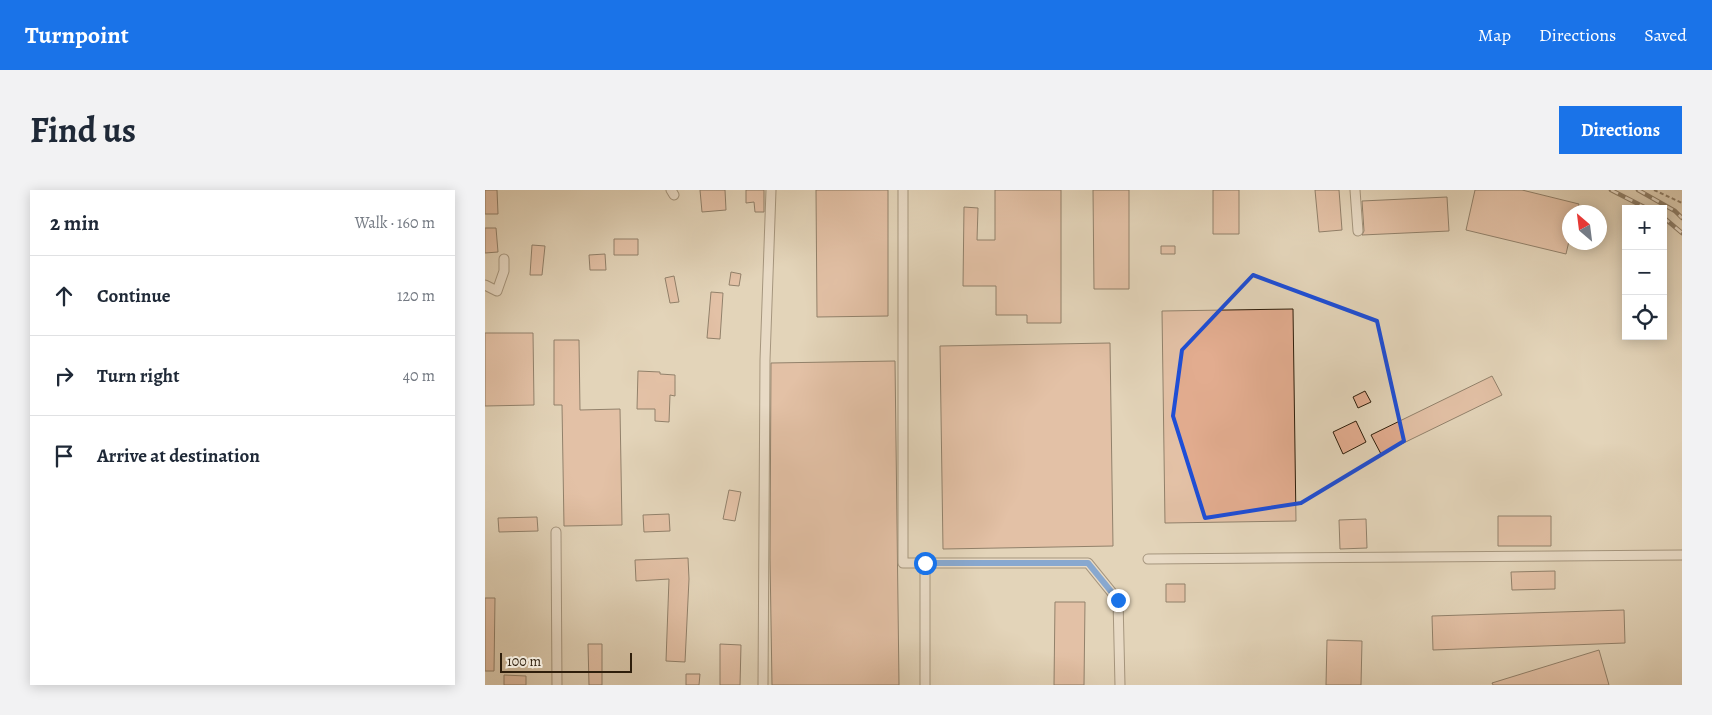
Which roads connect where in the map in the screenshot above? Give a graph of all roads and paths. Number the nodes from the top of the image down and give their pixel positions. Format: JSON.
{"nodes":[{"id":1,"x":771,"y":190,"type":"edge"},
{"id":2,"x":903,"y":190,"type":"edge"},
{"id":3,"x":1355,"y":190,"type":"edge"},
{"id":4,"x":1654,"y":190,"type":"edge"},
{"id":5,"x":1682,"y":203,"type":"edge"},
{"id":6,"x":1358,"y":231,"type":"dead end"},
{"id":7,"x":504,"y":259,"type":"dead end"},
{"id":8,"x":485,"y":285,"type":"edge"},
{"id":9,"x":556,"y":532,"type":"dead end"},
{"id":10,"x":1682,"y":555,"type":"edge"},
{"id":11,"x":1148,"y":559,"type":"dead end"},
{"id":12,"x":925,"y":563,"type":"junction"},
{"id":13,"x":557,"y":685,"type":"edge"},
{"id":14,"x":763,"y":685,"type":"edge"},
{"id":15,"x":925,"y":685,"type":"edge"},
{"id":16,"x":1120,"y":685,"type":"edge"}],
"edges":[{"from":1,"to":14,"type":"lane"},
{"from":2,"to":12,"type":"lane"},
{"from":3,"to":6,"type":"lane"},
{"from":4,"to":5,"type":"path"},
{"from":7,"to":8,"type":"lane"},
{"from":9,"to":13,"type":"lane"},
{"from":10,"to":11,"type":"lane"},
{"from":12,"to":15,"type":"lane"},
{"from":12,"to":16,"type":"lane"}]}
